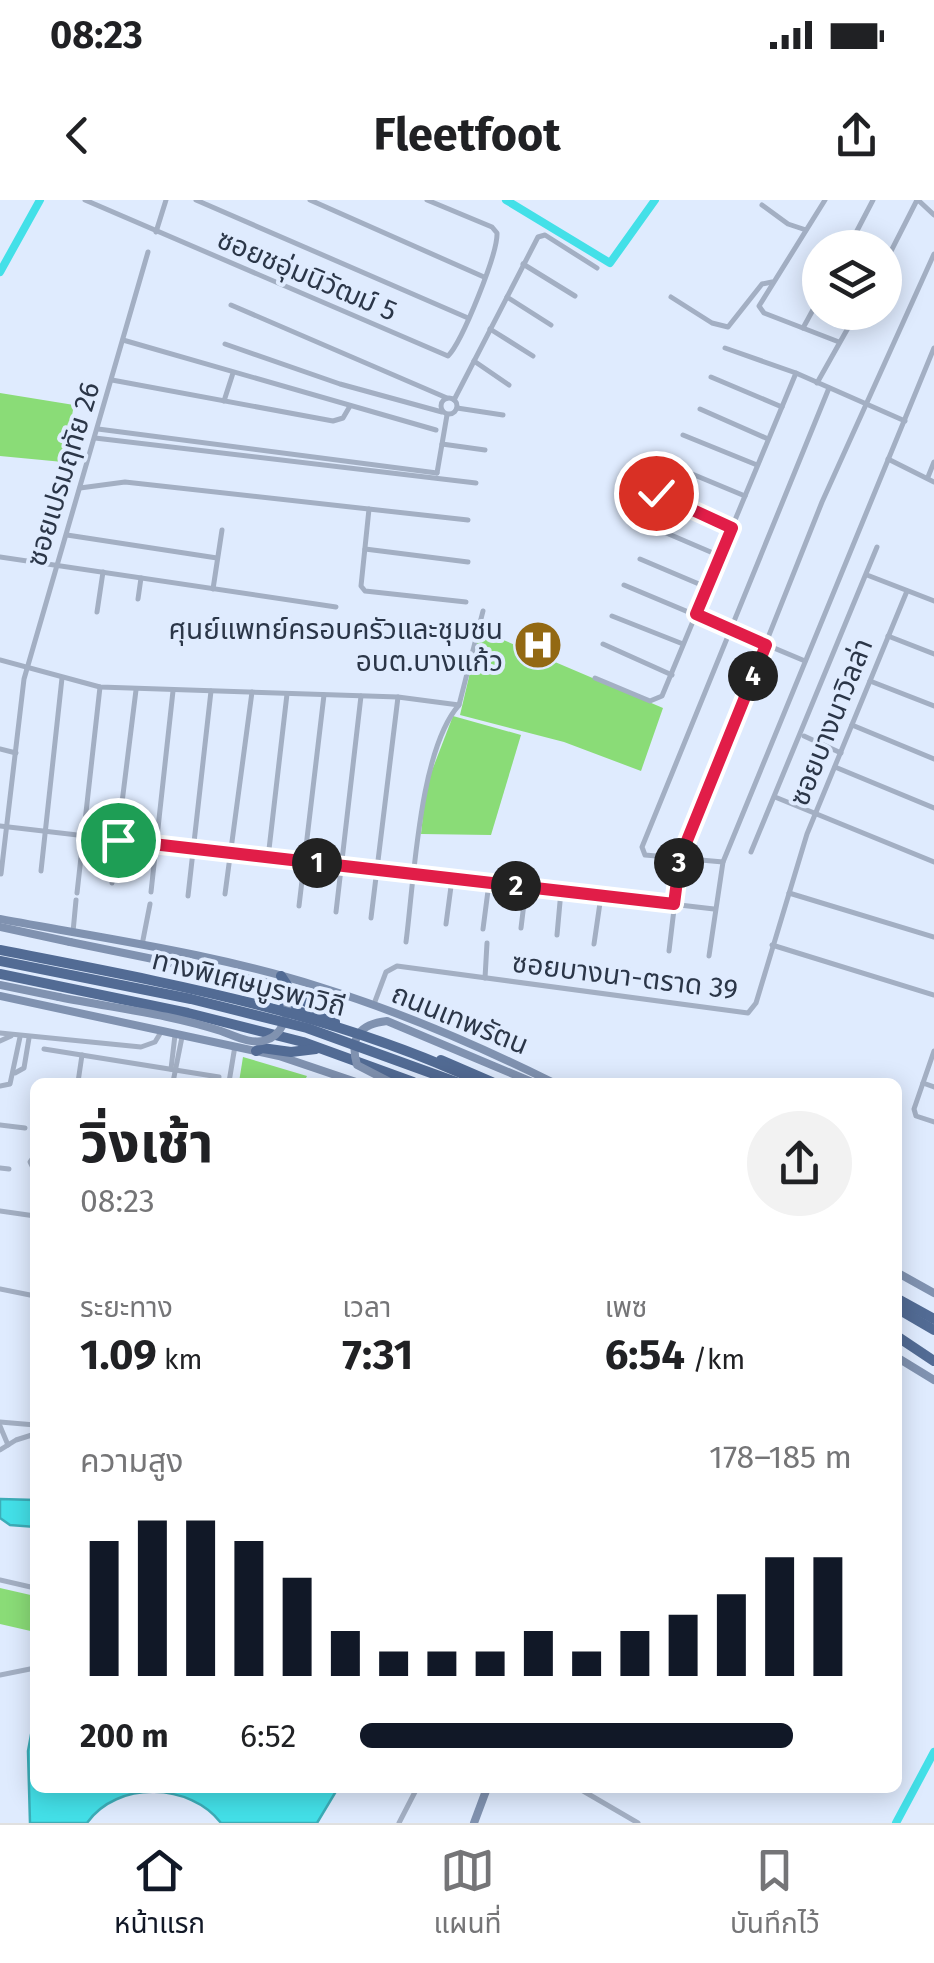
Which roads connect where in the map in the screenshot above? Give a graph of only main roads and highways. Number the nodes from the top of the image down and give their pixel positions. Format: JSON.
{"nodes":[{"id":1,"x":0,"y":918,"type":"edge"},
{"id":2,"x":0,"y":927,"type":"edge"},
{"id":3,"x":71,"y":937,"type":"junction"},
{"id":4,"x":0,"y":948,"type":"edge"},
{"id":5,"x":0,"y":967,"type":"edge"},
{"id":6,"x":281,"y":976,"type":"junction"},
{"id":7,"x":0,"y":985,"type":"edge"},
{"id":8,"x":0,"y":996,"type":"edge"},
{"id":9,"x":327,"y":1019,"type":"junction"},
{"id":10,"x":322,"y":1049,"type":"junction"},
{"id":11,"x":256,"y":1051,"type":"junction"},
{"id":12,"x":343,"y":1078,"type":"edge"},
{"id":13,"x":383,"y":1078,"type":"edge"},
{"id":14,"x":401,"y":1078,"type":"edge"},
{"id":15,"x":427,"y":1078,"type":"edge"},
{"id":16,"x":445,"y":1078,"type":"edge"},
{"id":17,"x":469,"y":1078,"type":"edge"},
{"id":18,"x":483,"y":1078,"type":"edge"},
{"id":19,"x":523,"y":1078,"type":"edge"},
{"id":20,"x":544,"y":1078,"type":"edge"},
{"id":21,"x":902,"y":1276,"type":"edge"},
{"id":22,"x":934,"y":1293,"type":"edge"},
{"id":23,"x":902,"y":1301,"type":"edge"},
{"id":24,"x":902,"y":1312,"type":"edge"},
{"id":25,"x":934,"y":1320,"type":"edge"},
{"id":26,"x":934,"y":1330,"type":"edge"},
{"id":27,"x":902,"y":1339,"type":"edge"},
{"id":28,"x":902,"y":1348,"type":"edge"},
{"id":29,"x":934,"y":1359,"type":"edge"},
{"id":30,"x":902,"y":1360,"type":"edge"},
{"id":31,"x":934,"y":1369,"type":"edge"},
{"id":32,"x":934,"y":1380,"type":"edge"},
{"id":33,"x":485,"y":1793,"type":"edge"},
{"id":34,"x":474,"y":1823,"type":"edge"}],
"edges":[{"from":1,"to":3,"type":"main road","name":"ถนนเทพรัตน"},
{"from":2,"to":3,"type":"main road"},
{"from":3,"to":6,"type":"main road","name":"ถนนเทพรัตน"},
{"from":3,"to":7,"type":"main road","bridge":true},
{"from":4,"to":9,"type":"highway","name":"ถนนเทพรัตน"},
{"from":4,"to":17,"type":"highway","name":"ทางพิเศษบูรพาวิถี","bridge":true},
{"from":5,"to":10,"type":"highway"},
{"from":5,"to":15,"type":"highway","bridge":true},
{"from":5,"to":16,"type":"highway","name":"ทางพิเศษบูรพาวิถี","bridge":true},
{"from":6,"to":9,"type":"highway"},
{"from":6,"to":20,"type":"main road","name":"ถนนเทพรัตน"},
{"from":8,"to":11,"type":"main road"},
{"from":9,"to":18,"type":"highway","name":"ถนนเทพรัตน"},
{"from":10,"to":11,"type":"highway"},
{"from":10,"to":14,"type":"highway"},
{"from":11,"to":12,"type":"main road"},
{"from":13,"to":19,"type":"main road","bridge":true},
{"from":21,"to":22,"type":"main road"},
{"from":23,"to":25,"type":"highway"},
{"from":24,"to":26,"type":"highway"},
{"from":27,"to":29,"type":"highway"},
{"from":28,"to":31,"type":"highway"},
{"from":30,"to":32,"type":"main road"},
{"from":33,"to":34,"type":"main road"}]}
